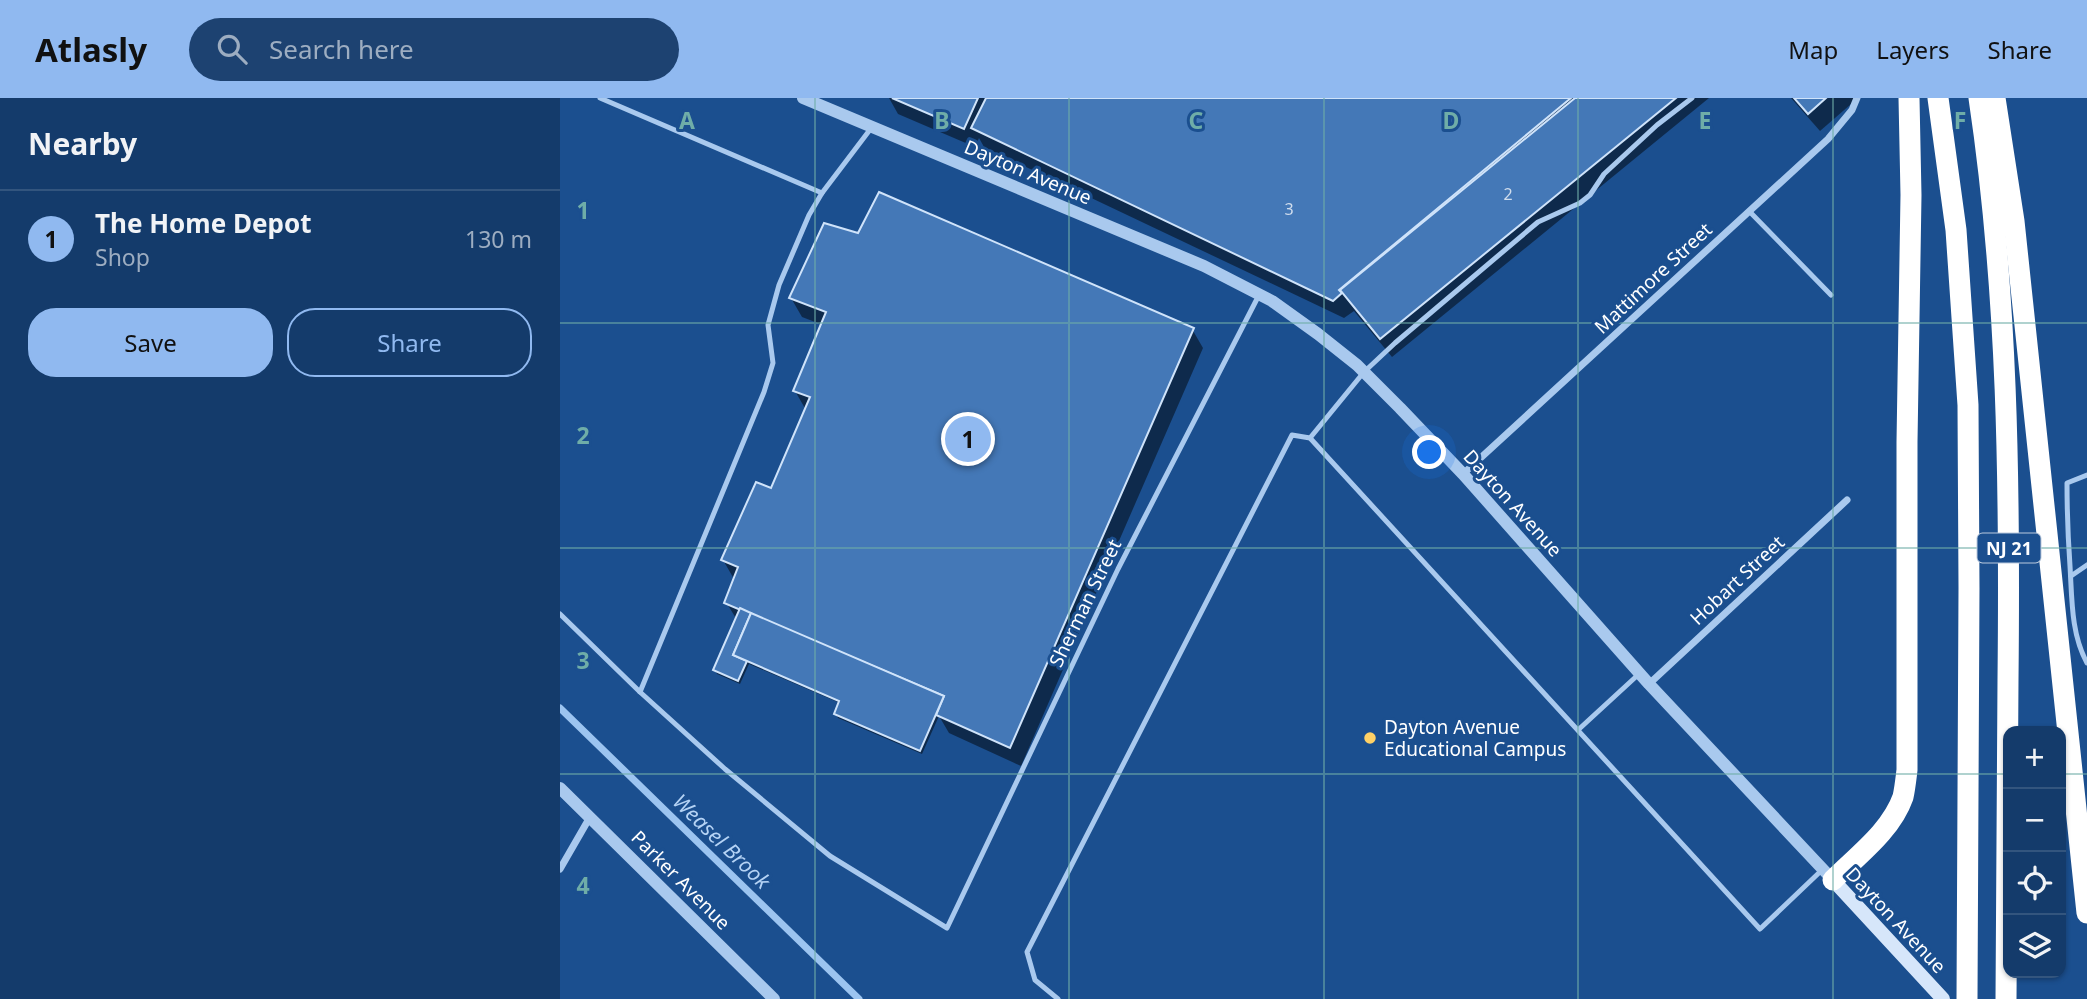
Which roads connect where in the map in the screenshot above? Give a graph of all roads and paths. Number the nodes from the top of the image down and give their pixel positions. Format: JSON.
{"nodes":[{"id":1,"x":600,"y":98,"type":"edge"},
{"id":2,"x":803,"y":98,"type":"edge"},
{"id":3,"x":1692,"y":98,"type":"edge"},
{"id":4,"x":1857,"y":98,"type":"edge"},
{"id":5,"x":1909,"y":98,"type":"edge"},
{"id":6,"x":1938,"y":98,"type":"edge"},
{"id":7,"x":1979,"y":98,"type":"edge"},
{"id":8,"x":1995,"y":98,"type":"edge"},
{"id":9,"x":826,"y":103,"type":"edge"},
{"id":10,"x":872,"y":127,"type":"junction"},
{"id":11,"x":822,"y":192,"type":"junction"},
{"id":12,"x":1749,"y":211,"type":"junction"},
{"id":13,"x":1259,"y":295,"type":"junction"},
{"id":14,"x":1831,"y":295,"type":"dead end"},
{"id":15,"x":1364,"y":372,"type":"junction"},
{"id":16,"x":1310,"y":438,"type":"junction"},
{"id":17,"x":1462,"y":474,"type":"junction"},
{"id":18,"x":2087,"y":475,"type":"edge"},
{"id":19,"x":1847,"y":500,"type":"dead end"},
{"id":20,"x":2087,"y":565,"type":"edge"},
{"id":21,"x":2071,"y":576,"type":"junction"},
{"id":22,"x":560,"y":614,"type":"edge"},
{"id":23,"x":2087,"y":663,"type":"edge"},
{"id":24,"x":1644,"y":678,"type":"junction"},
{"id":25,"x":640,"y":692,"type":"junction"},
{"id":26,"x":1578,"y":730,"type":"junction"},
{"id":27,"x":560,"y":788,"type":"edge"},
{"id":28,"x":590,"y":817,"type":"junction"},
{"id":29,"x":560,"y":869,"type":"edge"},
{"id":30,"x":1828,"y":874,"type":"junction"},
{"id":31,"x":2087,"y":913,"type":"edge"},
{"id":32,"x":774,"y":999,"type":"edge"},
{"id":33,"x":1058,"y":999,"type":"edge"},
{"id":34,"x":1943,"y":999,"type":"edge"},
{"id":35,"x":1967,"y":999,"type":"edge"},
{"id":36,"x":2006,"y":999,"type":"edge"}],
"edges":[{"from":1,"to":11,"type":"lane"},
{"from":2,"to":9,"type":"street","name":"Dayton Avenue"},
{"from":3,"to":15,"type":"lane"},
{"from":4,"to":12,"type":"street","name":"Mattimore Street"},
{"from":5,"to":30,"type":"highway"},
{"from":6,"to":35,"type":"highway","number":"NJ 21"},
{"from":7,"to":36,"type":"highway","number":"NJ 21"},
{"from":8,"to":31,"type":"highway"},
{"from":9,"to":10,"type":"street","name":"Dayton Avenue"},
{"from":10,"to":11,"type":"lane"},
{"from":10,"to":13,"type":"street","name":"Dayton Avenue"},
{"from":11,"to":25,"type":"lane"},
{"from":12,"to":14,"type":"lane"},
{"from":12,"to":17,"type":"street","name":"Mattimore Street"},
{"from":13,"to":15,"type":"street","name":"Dayton Avenue"},
{"from":13,"to":25,"type":"lane","name":"Sherman Street"},
{"from":15,"to":16,"type":"lane"},
{"from":15,"to":17,"type":"street","name":"Dayton Avenue"},
{"from":16,"to":26,"type":"lane"},
{"from":16,"to":33,"type":"lane"},
{"from":17,"to":24,"type":"street","name":"Dayton Avenue"},
{"from":18,"to":21,"type":"lane"},
{"from":19,"to":24,"type":"street","name":"Hobart Street"},
{"from":20,"to":21,"type":"lane"},
{"from":21,"to":23,"type":"lane"},
{"from":22,"to":25,"type":"lane"},
{"from":24,"to":26,"type":"lane"},
{"from":24,"to":30,"type":"street","name":"Dayton Avenue"},
{"from":26,"to":30,"type":"lane"},
{"from":27,"to":28,"type":"street","name":"Parker Avenue"},
{"from":28,"to":29,"type":"street"},
{"from":28,"to":32,"type":"street","name":"Parker Avenue"},
{"from":30,"to":34,"type":"main road","name":"Dayton Avenue"}]}
